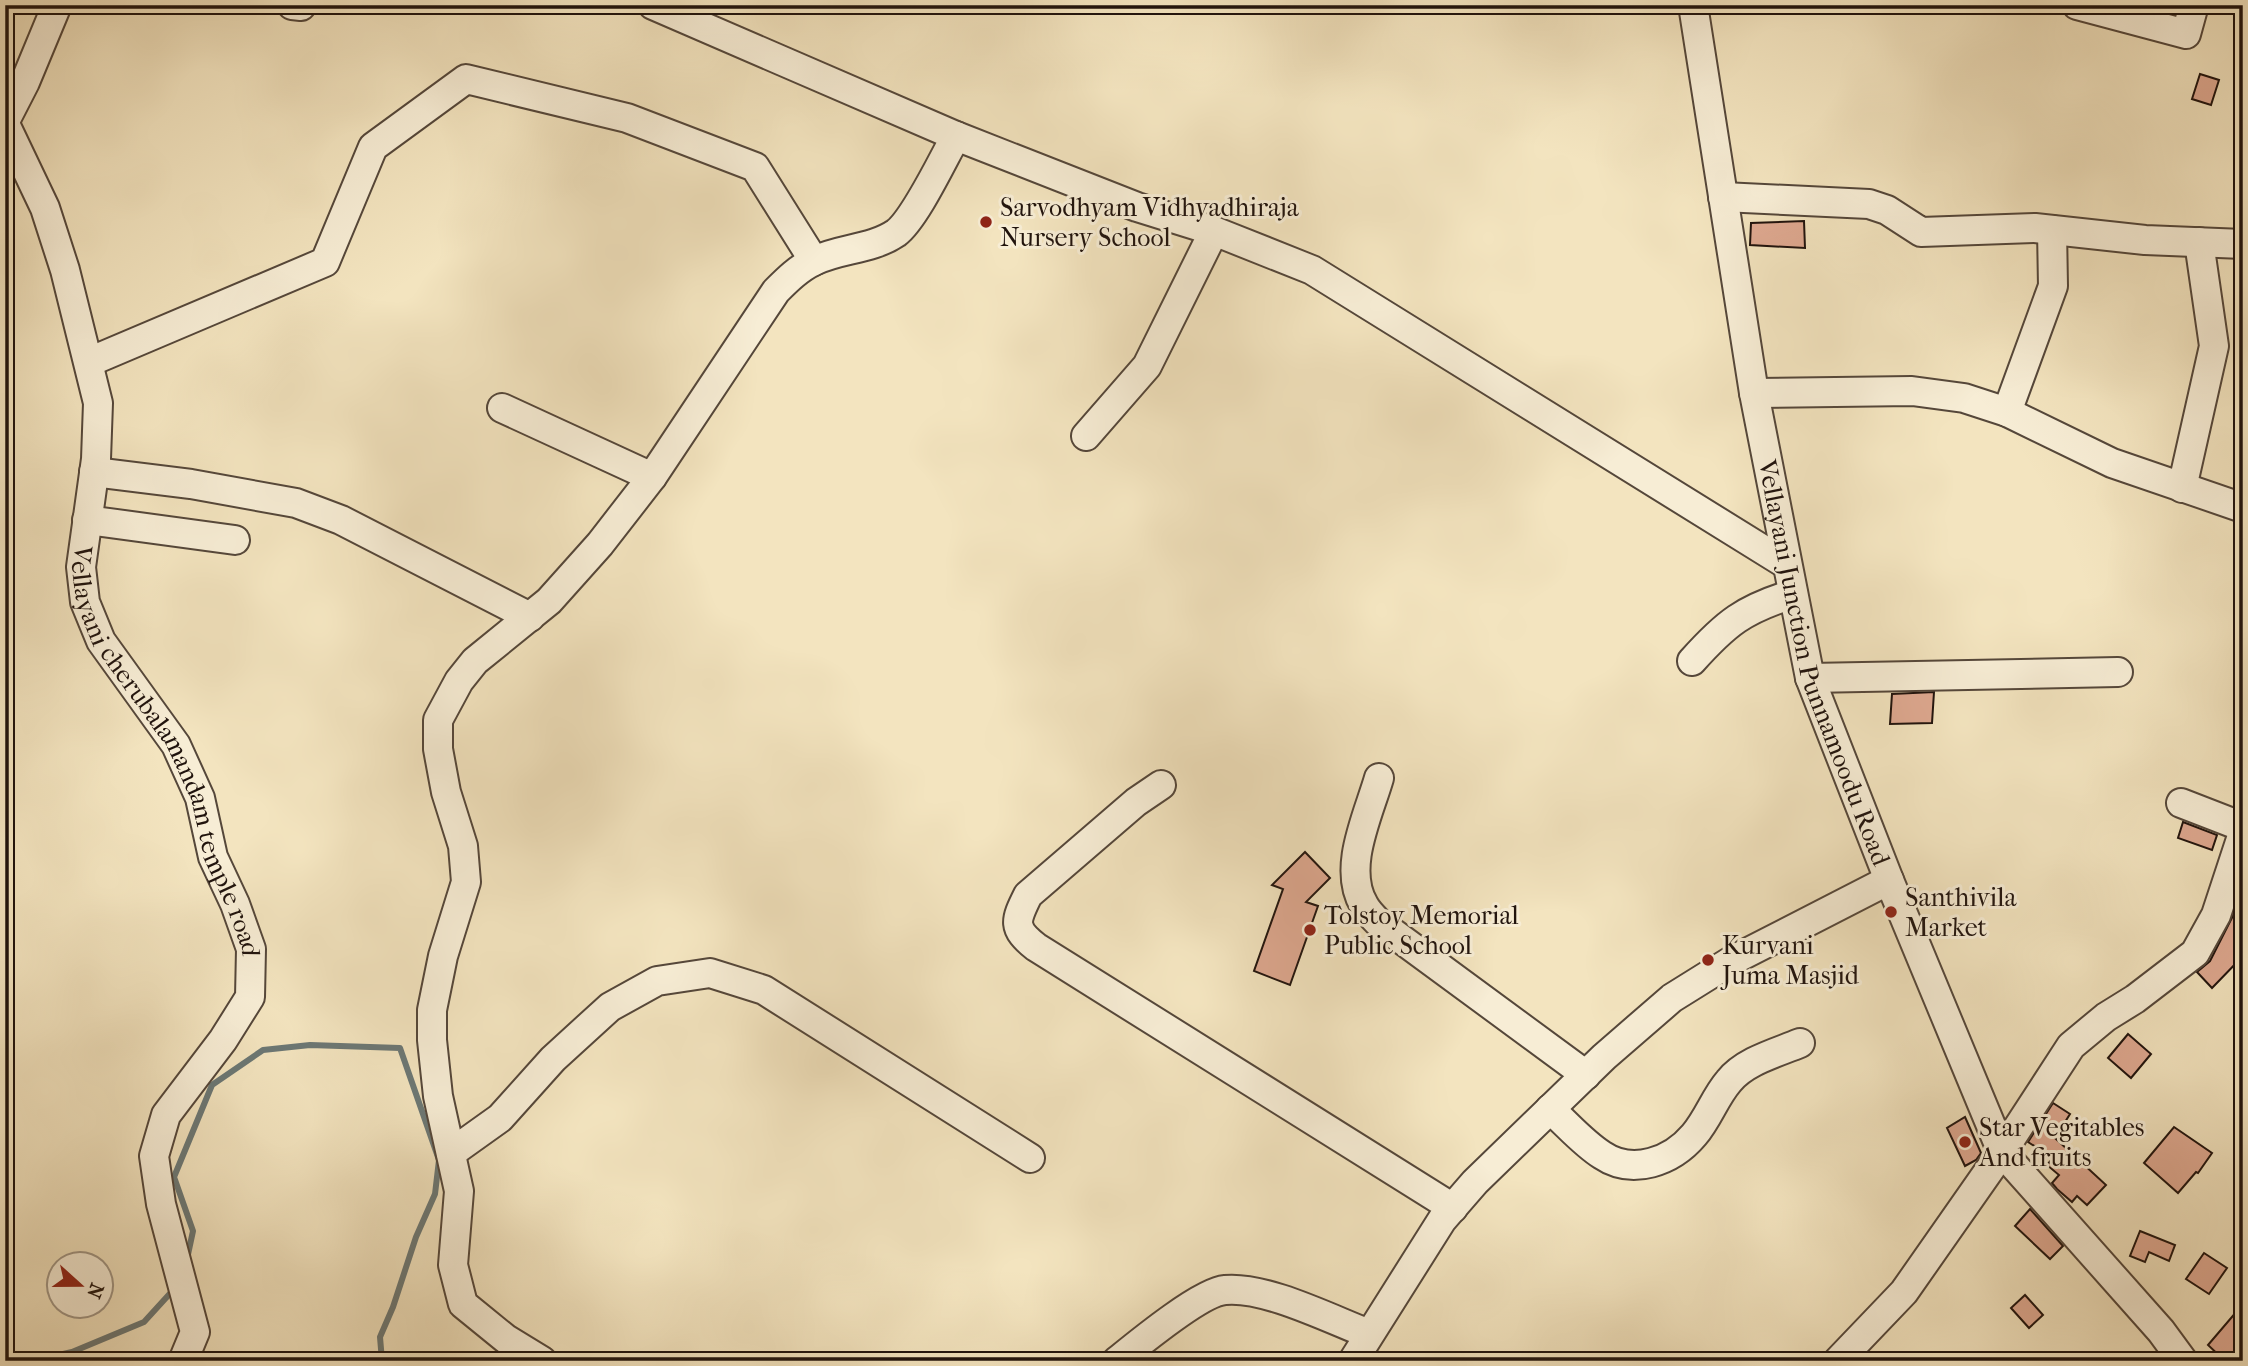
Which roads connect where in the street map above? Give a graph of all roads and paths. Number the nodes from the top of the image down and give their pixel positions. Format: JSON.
{"nodes":[{"id":1,"x":57,"y":5,"type":"edge"},
{"id":2,"x":653,"y":5,"type":"edge"},
{"id":3,"x":1693,"y":5,"type":"edge"},
{"id":4,"x":2077,"y":5,"type":"edge"},
{"id":5,"x":2194,"y":5,"type":"edge"},
{"id":6,"x":5,"y":122,"type":"edge"},
{"id":7,"x":956,"y":136,"type":"junction"},
{"id":8,"x":1723,"y":197,"type":"junction"},
{"id":9,"x":2052,"y":230,"type":"junction"},
{"id":10,"x":1214,"y":231,"type":"junction"},
{"id":11,"x":2199,"y":242,"type":"junction"},
{"id":12,"x":2243,"y":244,"type":"edge"},
{"id":13,"x":814,"y":261,"type":"junction"},
{"id":14,"x":89,"y":362,"type":"junction"},
{"id":15,"x":1754,"y":393,"type":"junction"},
{"id":16,"x":502,"y":408,"type":"dead end"},
{"id":17,"x":2007,"y":412,"type":"junction"},
{"id":18,"x":1086,"y":436,"type":"dead end"},
{"id":19,"x":94,"y":472,"type":"junction"},
{"id":20,"x":652,"y":477,"type":"junction"},
{"id":21,"x":2182,"y":488,"type":"junction"},
{"id":22,"x":2243,"y":508,"type":"edge"},
{"id":23,"x":87,"y":520,"type":"junction"},
{"id":24,"x":235,"y":540,"type":"dead end"},
{"id":25,"x":1786,"y":564,"type":"junction"},
{"id":26,"x":1793,"y":594,"type":"junction"},
{"id":27,"x":530,"y":617,"type":"junction"},
{"id":28,"x":1692,"y":660,"type":"dead end"},
{"id":29,"x":2118,"y":672,"type":"dead end"},
{"id":30,"x":1810,"y":678,"type":"junction"},
{"id":31,"x":1379,"y":778,"type":"dead end"},
{"id":32,"x":1161,"y":785,"type":"dead end"},
{"id":33,"x":2181,"y":803,"type":"dead end"},
{"id":34,"x":2243,"y":827,"type":"edge"},
{"id":35,"x":2243,"y":833,"type":"edge"},
{"id":36,"x":1889,"y":880,"type":"junction"},
{"id":37,"x":1800,"y":1043,"type":"dead end"},
{"id":38,"x":1586,"y":1074,"type":"junction"},
{"id":39,"x":1550,"y":1109,"type":"junction"},
{"id":40,"x":2002,"y":1152,"type":"junction"},
{"id":41,"x":451,"y":1153,"type":"junction"},
{"id":42,"x":1030,"y":1158,"type":"dead end"},
{"id":43,"x":1453,"y":1208,"type":"junction"},
{"id":44,"x":1369,"y":1334,"type":"junction"},
{"id":45,"x":183,"y":1361,"type":"edge"},
{"id":46,"x":542,"y":1361,"type":"edge"},
{"id":47,"x":1117,"y":1361,"type":"edge"},
{"id":48,"x":1353,"y":1361,"type":"edge"},
{"id":49,"x":1838,"y":1361,"type":"edge"},
{"id":50,"x":2183,"y":1361,"type":"edge"}],
"edges":[{"from":1,"to":6,"type":"street","name":"Vellayani cherubalamandam temple road"},
{"from":2,"to":7,"type":"street"},
{"from":3,"to":8,"type":"street","name":"Vellayani Junction Punnamoodu Road"},
{"from":4,"to":5,"type":"street"},
{"from":6,"to":14,"type":"street","name":"Vellayani cherubalamandam temple road"},
{"from":7,"to":10,"type":"street"},
{"from":7,"to":13,"type":"street"},
{"from":8,"to":9,"type":"street"},
{"from":8,"to":15,"type":"street","name":"Vellayani Junction Punnamoodu Road"},
{"from":9,"to":11,"type":"street"},
{"from":9,"to":17,"type":"street"},
{"from":10,"to":18,"type":"street"},
{"from":10,"to":25,"type":"street"},
{"from":11,"to":12,"type":"street"},
{"from":11,"to":21,"type":"street"},
{"from":13,"to":14,"type":"street"},
{"from":13,"to":20,"type":"street"},
{"from":14,"to":19,"type":"street","name":"Vellayani cherubalamandam temple road"},
{"from":15,"to":17,"type":"street"},
{"from":15,"to":25,"type":"street","name":"Vellayani Junction Punnamoodu Road"},
{"from":16,"to":20,"type":"street"},
{"from":17,"to":21,"type":"street"},
{"from":19,"to":23,"type":"street","name":"Vellayani cherubalamandam temple road"},
{"from":19,"to":27,"type":"street"},
{"from":20,"to":27,"type":"street"},
{"from":21,"to":22,"type":"street"},
{"from":23,"to":24,"type":"street"},
{"from":23,"to":45,"type":"street","name":"Vellayani cherubalamandam temple road"},
{"from":25,"to":26,"type":"street","name":"Vellayani Junction Punnamoodu Road"},
{"from":26,"to":28,"type":"street"},
{"from":26,"to":30,"type":"street","name":"Vellayani Junction Punnamoodu Road"},
{"from":27,"to":41,"type":"street"},
{"from":29,"to":30,"type":"street"},
{"from":30,"to":36,"type":"street","name":"Vellayani Junction Punnamoodu Road"},
{"from":31,"to":38,"type":"street"},
{"from":32,"to":43,"type":"street"},
{"from":33,"to":34,"type":"street"},
{"from":35,"to":40,"type":"street"},
{"from":36,"to":38,"type":"street"},
{"from":36,"to":40,"type":"street","name":"Vellayani Junction Punnamoodu Road"},
{"from":37,"to":39,"type":"street"},
{"from":38,"to":39,"type":"street"},
{"from":39,"to":43,"type":"street"},
{"from":40,"to":49,"type":"street"},
{"from":40,"to":50,"type":"street","name":"Vellayani Junction Punnamoodu Road"},
{"from":41,"to":42,"type":"street"},
{"from":41,"to":46,"type":"street"},
{"from":43,"to":44,"type":"street"},
{"from":44,"to":47,"type":"street"},
{"from":44,"to":48,"type":"street"}]}
